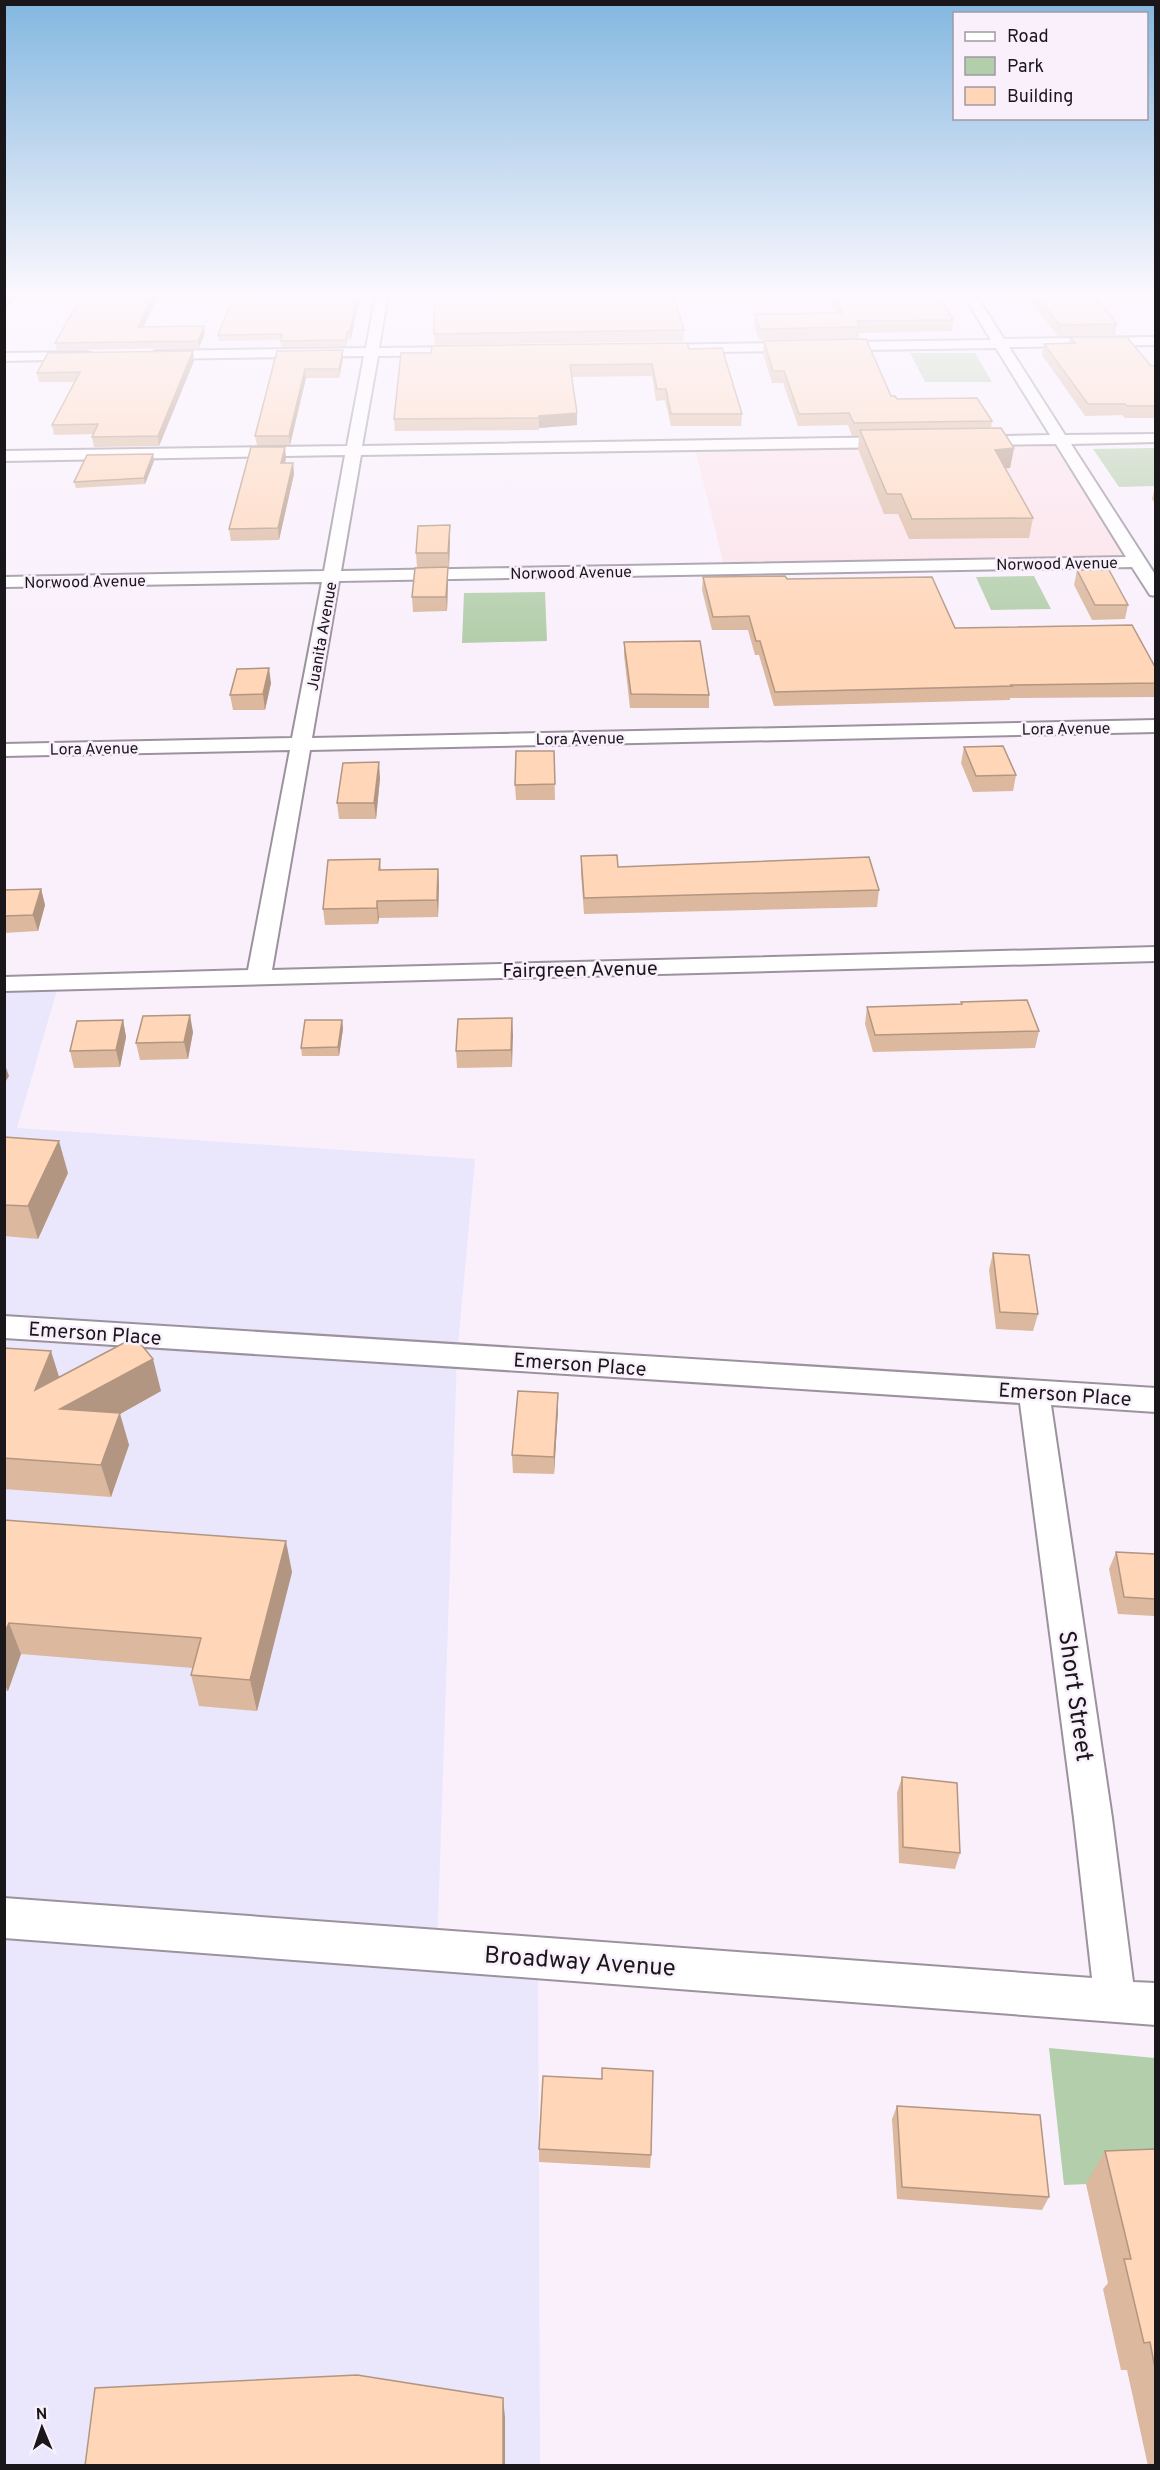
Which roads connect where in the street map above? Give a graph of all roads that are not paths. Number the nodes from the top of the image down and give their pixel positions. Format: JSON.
{"nodes":[{"id":1,"x":362,"y":409,"type":"edge"},
{"id":2,"x":1041,"y":409,"type":"edge"},
{"id":3,"x":1155,"y":438,"type":"edge"},
{"id":4,"x":1060,"y":439,"type":"junction"},
{"id":5,"x":949,"y":441,"type":"edge"},
{"id":6,"x":914,"y":442,"type":"edge"},
{"id":7,"x":354,"y":451,"type":"junction"},
{"id":8,"x":4,"y":456,"type":"edge"},
{"id":9,"x":1137,"y":562,"type":"junction"},
{"id":10,"x":331,"y":576,"type":"junction"},
{"id":11,"x":4,"y":582,"type":"edge"},
{"id":12,"x":1155,"y":591,"type":"edge"},
{"id":13,"x":1155,"y":726,"type":"edge"},
{"id":14,"x":302,"y":743,"type":"junction"},
{"id":15,"x":4,"y":750,"type":"edge"},
{"id":16,"x":1155,"y":954,"type":"edge"},
{"id":17,"x":259,"y":978,"type":"junction"},
{"id":18,"x":4,"y":984,"type":"edge"},
{"id":19,"x":4,"y":1328,"type":"edge"},
{"id":20,"x":1034,"y":1393,"type":"junction"},
{"id":21,"x":1155,"y":1400,"type":"edge"},
{"id":22,"x":4,"y":1918,"type":"edge"},
{"id":23,"x":1115,"y":2000,"type":"junction"},
{"id":24,"x":1155,"y":2004,"type":"edge"}],
"edges":[{"from":1,"to":7,"type":"street","name":"Juanita Avenue"},
{"from":2,"to":4,"type":"street"},
{"from":3,"to":4,"type":"street"},
{"from":4,"to":5,"type":"street"},
{"from":4,"to":9,"type":"street"},
{"from":6,"to":7,"type":"street"},
{"from":7,"to":8,"type":"street"},
{"from":7,"to":10,"type":"street","name":"Juanita Avenue"},
{"from":9,"to":10,"type":"street","name":"Norwood Avenue"},
{"from":9,"to":12,"type":"street"},
{"from":10,"to":11,"type":"street","name":"Norwood Avenue"},
{"from":10,"to":14,"type":"street","name":"Juanita Avenue"},
{"from":13,"to":14,"type":"street","name":"Lora Avenue"},
{"from":14,"to":15,"type":"street","name":"Lora Avenue"},
{"from":14,"to":17,"type":"street","name":"Juanita Avenue"},
{"from":16,"to":17,"type":"street","name":"Fairgreen Avenue"},
{"from":17,"to":18,"type":"street","name":"Fairgreen Avenue"},
{"from":19,"to":20,"type":"street","name":"Emerson Place"},
{"from":20,"to":21,"type":"street","name":"Emerson Place"},
{"from":20,"to":23,"type":"street","name":"Short Street"},
{"from":22,"to":23,"type":"street","name":"Broadway Avenue"},
{"from":23,"to":24,"type":"street","name":"Broadway Avenue"}]}
